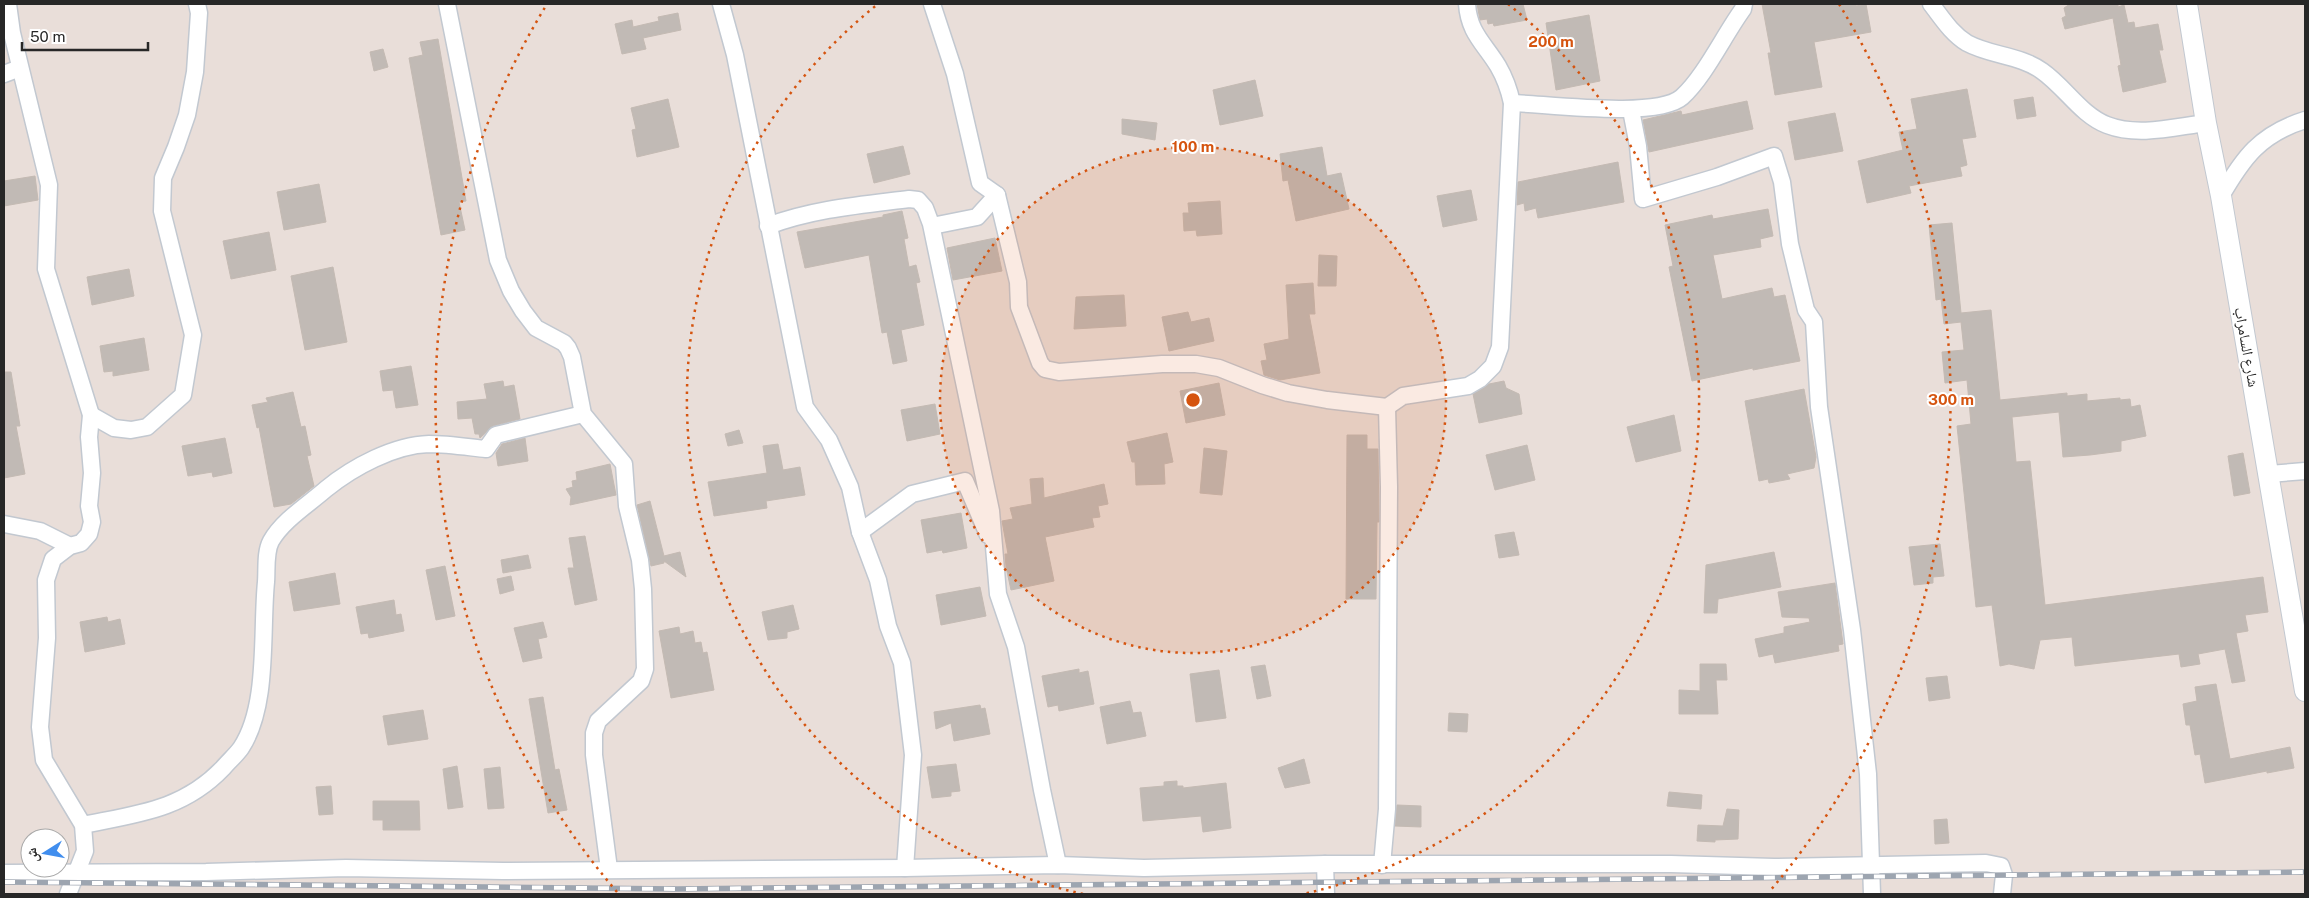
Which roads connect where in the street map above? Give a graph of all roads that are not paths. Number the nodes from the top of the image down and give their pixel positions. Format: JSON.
{"nodes":[{"id":1,"x":8,"y":4,"type":"edge"},
{"id":2,"x":197,"y":4,"type":"edge"},
{"id":3,"x":447,"y":4,"type":"edge"},
{"id":4,"x":721,"y":4,"type":"edge"},
{"id":5,"x":932,"y":4,"type":"edge"},
{"id":6,"x":1468,"y":4,"type":"edge"},
{"id":7,"x":1744,"y":4,"type":"edge"},
{"id":8,"x":1931,"y":4,"type":"edge"},
{"id":9,"x":2187,"y":4,"type":"edge"},
{"id":10,"x":20,"y":68,"type":"junction"},
{"id":11,"x":4,"y":74,"type":"edge"},
{"id":12,"x":1512,"y":103,"type":"junction"},
{"id":13,"x":1631,"y":110,"type":"junction"},
{"id":14,"x":2305,"y":120,"type":"edge"},
{"id":15,"x":2206,"y":123,"type":"junction"},
{"id":16,"x":997,"y":195,"type":"junction"},
{"id":17,"x":2221,"y":196,"type":"junction"},
{"id":18,"x":768,"y":226,"type":"junction"},
{"id":19,"x":932,"y":226,"type":"junction"},
{"id":20,"x":1387,"y":407,"type":"junction"},
{"id":21,"x":583,"y":414,"type":"junction"},
{"id":22,"x":91,"y":415,"type":"junction"},
{"id":23,"x":2305,"y":471,"type":"edge"},
{"id":24,"x":2268,"y":474,"type":"junction"},
{"id":25,"x":4,"y":524,"type":"edge"},
{"id":26,"x":860,"y":532,"type":"junction"},
{"id":27,"x":70,"y":546,"type":"junction"},
{"id":28,"x":995,"y":551,"type":"junction"},
{"id":29,"x":2305,"y":691,"type":"edge"},
{"id":30,"x":82,"y":825,"type":"junction"},
{"id":31,"x":1325,"y":864,"type":"junction"},
{"id":32,"x":1871,"y":864,"type":"junction"},
{"id":33,"x":1058,"y":865,"type":"junction"},
{"id":34,"x":1382,"y":865,"type":"junction"},
{"id":35,"x":905,"y":868,"type":"junction"},
{"id":36,"x":609,"y":869,"type":"junction"},
{"id":37,"x":4,"y":873,"type":"edge"},
{"id":38,"x":77,"y":873,"type":"junction"},
{"id":39,"x":68,"y":894,"type":"edge"},
{"id":40,"x":1326,"y":894,"type":"edge"},
{"id":41,"x":1872,"y":894,"type":"edge"},
{"id":42,"x":2002,"y":894,"type":"edge"}],
"edges":[{"from":1,"to":10,"type":"street"},
{"from":2,"to":22,"type":"street"},
{"from":3,"to":21,"type":"street"},
{"from":4,"to":18,"type":"street"},
{"from":5,"to":16,"type":"street"},
{"from":6,"to":12,"type":"street"},
{"from":7,"to":13,"type":"street"},
{"from":8,"to":15,"type":"street"},
{"from":9,"to":15,"type":"street","name":"شارع السامراب"},
{"from":10,"to":11,"type":"street"},
{"from":10,"to":22,"type":"street"},
{"from":12,"to":13,"type":"street"},
{"from":12,"to":20,"type":"street"},
{"from":13,"to":32,"type":"street"},
{"from":14,"to":17,"type":"street"},
{"from":15,"to":17,"type":"street","name":"شارع السامراب"},
{"from":16,"to":19,"type":"street"},
{"from":16,"to":20,"type":"street"},
{"from":17,"to":24,"type":"street","name":"شارع السامراب"},
{"from":18,"to":19,"type":"street"},
{"from":18,"to":26,"type":"street"},
{"from":19,"to":28,"type":"street"},
{"from":20,"to":34,"type":"street"},
{"from":21,"to":30,"type":"street"},
{"from":21,"to":36,"type":"street"},
{"from":22,"to":27,"type":"street"},
{"from":23,"to":24,"type":"street"},
{"from":24,"to":29,"type":"street","name":"شارع السامراب"},
{"from":25,"to":27,"type":"street"},
{"from":26,"to":28,"type":"street"},
{"from":26,"to":35,"type":"street"},
{"from":27,"to":30,"type":"street"},
{"from":28,"to":33,"type":"street"},
{"from":30,"to":38,"type":"street"},
{"from":31,"to":33,"type":"street"},
{"from":31,"to":34,"type":"street"},
{"from":31,"to":40,"type":"street"},
{"from":32,"to":34,"type":"street"},
{"from":32,"to":41,"type":"street"},
{"from":32,"to":42,"type":"street"},
{"from":33,"to":35,"type":"street"},
{"from":35,"to":36,"type":"street"},
{"from":36,"to":38,"type":"street"},
{"from":37,"to":38,"type":"street"},
{"from":38,"to":39,"type":"street"}]}
